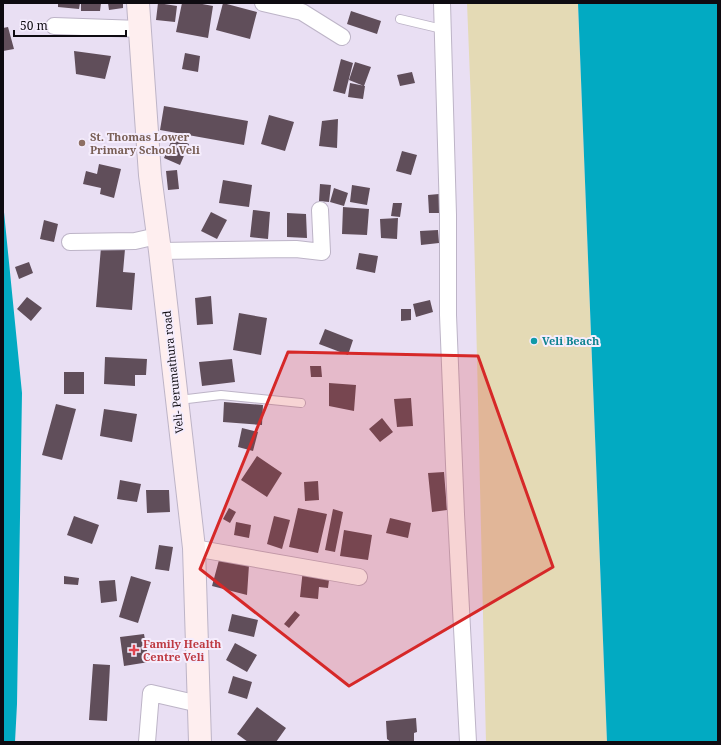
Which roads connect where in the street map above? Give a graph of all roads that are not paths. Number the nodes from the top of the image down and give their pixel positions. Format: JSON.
{"nodes":[{"id":1,"x":138,"y":3,"type":"edge"},
{"id":2,"x":263,"y":3,"type":"edge"},
{"id":3,"x":442,"y":3,"type":"edge"},
{"id":4,"x":400,"y":19,"type":"dead end"},
{"id":5,"x":54,"y":26,"type":"dead end"},
{"id":6,"x":140,"y":29,"type":"junction"},
{"id":7,"x":442,"y":29,"type":"junction"},
{"id":8,"x":342,"y":37,"type":"dead end"},
{"id":9,"x":320,"y":210,"type":"dead end"},
{"id":10,"x":70,"y":242,"type":"dead end"},
{"id":11,"x":158,"y":243,"type":"junction"},
{"id":12,"x":176,"y":401,"type":"junction"},
{"id":13,"x":301,"y":403,"type":"dead end"},
{"id":14,"x":194,"y":548,"type":"junction"},
{"id":15,"x":359,"y":577,"type":"dead end"},
{"id":16,"x":199,"y":704,"type":"junction"},
{"id":17,"x":147,"y":742,"type":"edge"},
{"id":18,"x":200,"y":742,"type":"edge"},
{"id":19,"x":468,"y":742,"type":"edge"}],
"edges":[{"from":1,"to":6,"type":"main road","name":"Veli- Perumathura road"},
{"from":2,"to":8,"type":"street"},
{"from":3,"to":7,"type":"street"},
{"from":4,"to":7,"type":"lane"},
{"from":5,"to":6,"type":"street"},
{"from":6,"to":11,"type":"main road","name":"Veli- Perumathura road"},
{"from":7,"to":19,"type":"street"},
{"from":9,"to":11,"type":"street"},
{"from":10,"to":11,"type":"street"},
{"from":11,"to":12,"type":"main road","name":"Veli- Perumathura road"},
{"from":12,"to":13,"type":"lane"},
{"from":12,"to":14,"type":"main road","name":"Veli- Perumathura road"},
{"from":14,"to":15,"type":"street"},
{"from":14,"to":16,"type":"main road","name":"Veli- Perumathura road"},
{"from":16,"to":17,"type":"street"},
{"from":16,"to":18,"type":"main road","name":"Veli- Perumathura road"}]}
